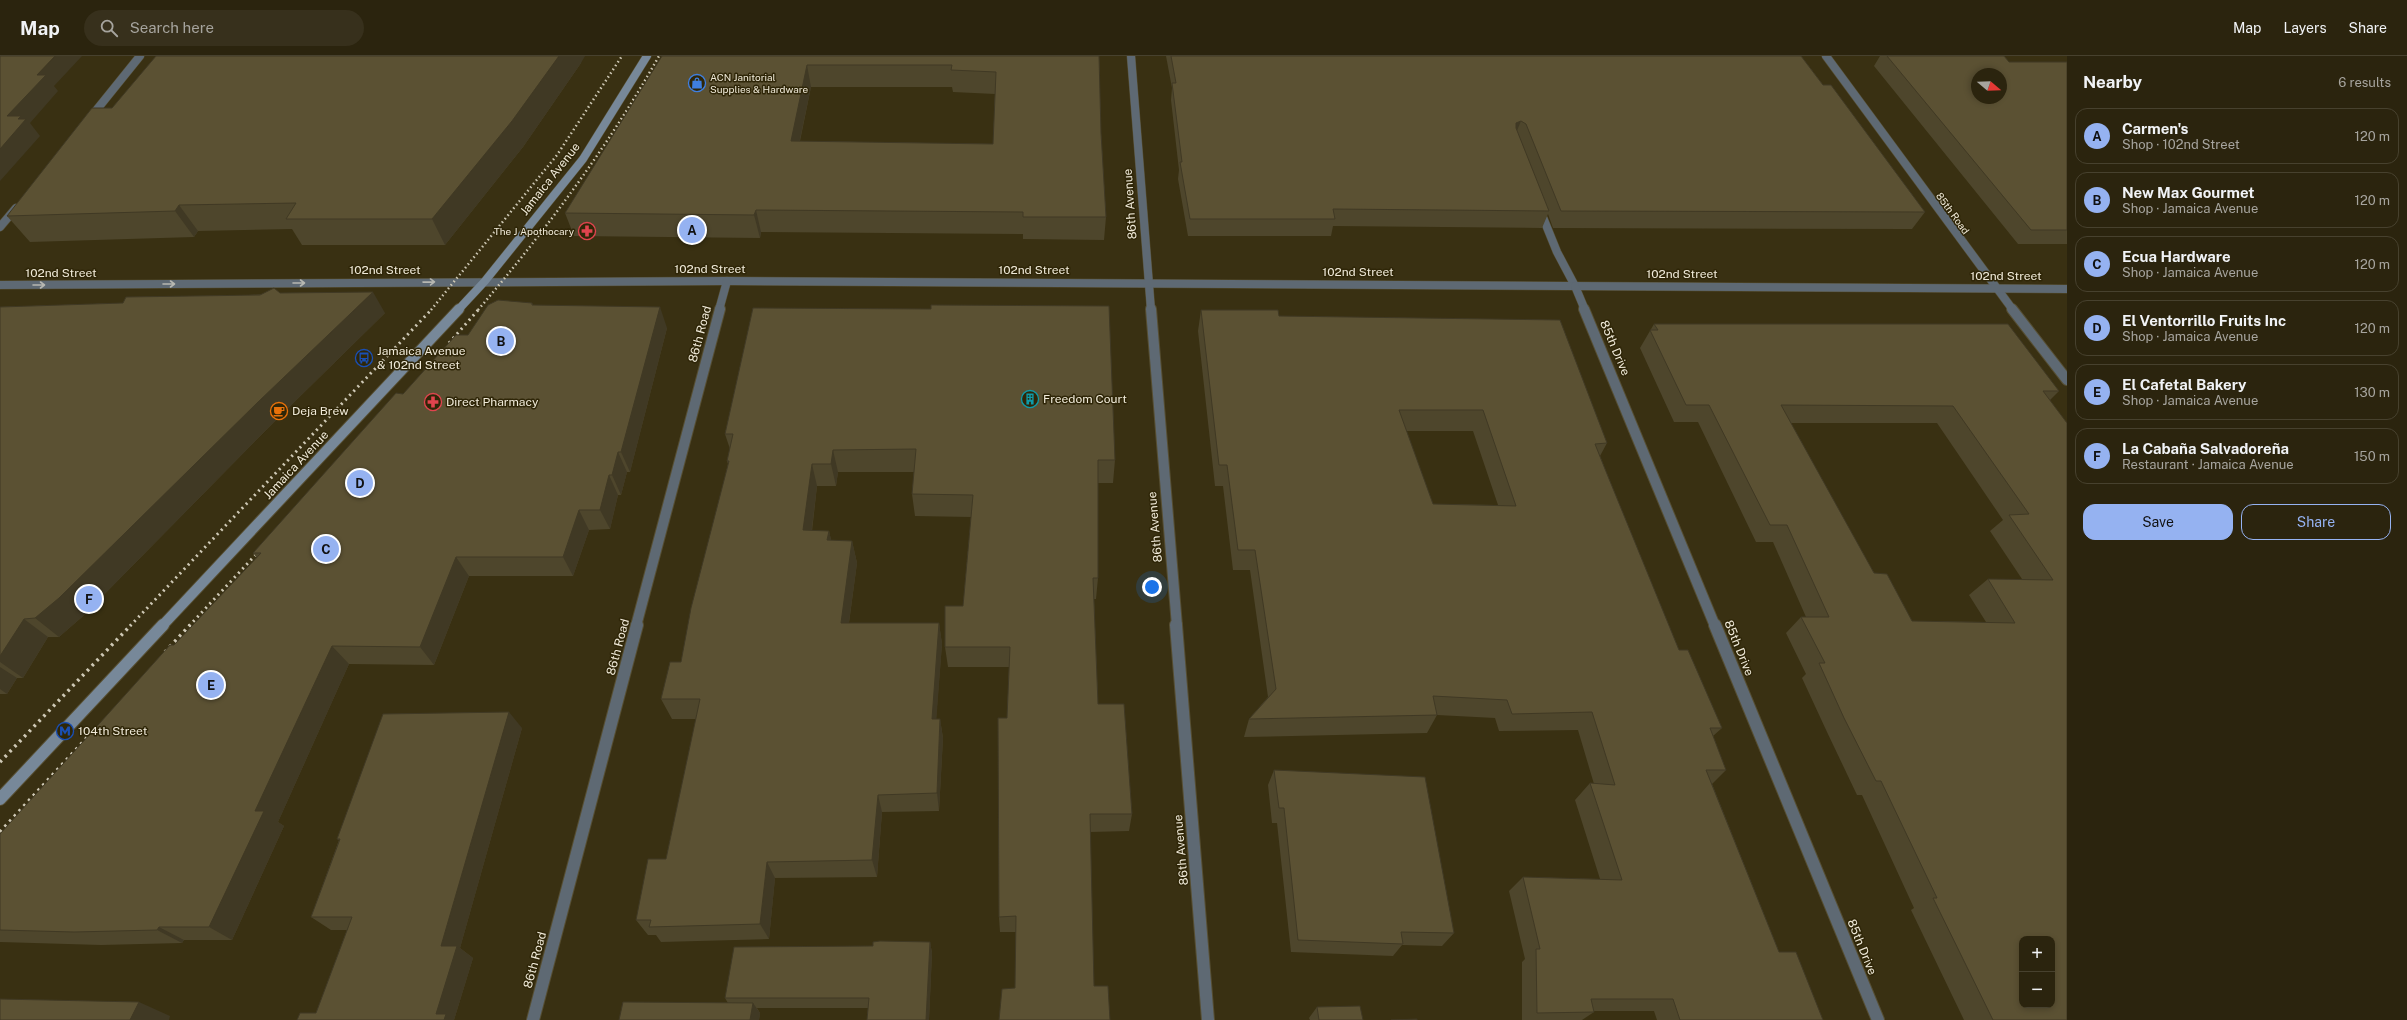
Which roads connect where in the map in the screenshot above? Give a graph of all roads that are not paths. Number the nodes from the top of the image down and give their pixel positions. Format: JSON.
{"nodes":[{"id":1,"x":140,"y":56,"type":"edge"},
{"id":2,"x":647,"y":56,"type":"edge"},
{"id":3,"x":1131,"y":56,"type":"edge"},
{"id":4,"x":1826,"y":56,"type":"edge"},
{"id":5,"x":85,"y":123,"type":"edge"},
{"id":6,"x":1537,"y":201,"type":"edge"},
{"id":7,"x":20,"y":203,"type":"edge"},
{"id":8,"x":0,"y":227,"type":"edge"},
{"id":9,"x":485,"y":281,"type":"junction"},
{"id":10,"x":727,"y":281,"type":"junction"},
{"id":11,"x":1149,"y":282,"type":"junction"},
{"id":12,"x":0,"y":285,"type":"edge"},
{"id":13,"x":1575,"y":286,"type":"junction"},
{"id":14,"x":1998,"y":288,"type":"junction"},
{"id":15,"x":2067,"y":289,"type":"edge"},
{"id":16,"x":2067,"y":380,"type":"edge"},
{"id":17,"x":0,"y":799,"type":"edge"},
{"id":18,"x":533,"y":1020,"type":"edge"},
{"id":19,"x":1208,"y":1020,"type":"edge"},
{"id":20,"x":1878,"y":1020,"type":"edge"}],
"edges":[{"from":1,"to":5,"type":"street"},
{"from":2,"to":9,"type":"main road","name":"Jamaica Avenue"},
{"from":3,"to":11,"type":"street","name":"86th Avenue"},
{"from":4,"to":14,"type":"street","name":"85th Road"},
{"from":6,"to":13,"type":"street","name":"85th Drive"},
{"from":7,"to":8,"type":"street"},
{"from":9,"to":10,"type":"street","name":"102nd Street"},
{"from":12,"to":9,"type":"street","name":"102nd Street","one_way":true},
{"from":9,"to":17,"type":"main road","name":"Jamaica Avenue"},
{"from":10,"to":11,"type":"street","name":"102nd Street"},
{"from":10,"to":18,"type":"street","name":"86th Road"},
{"from":11,"to":13,"type":"street","name":"102nd Street"},
{"from":11,"to":19,"type":"street","name":"86th Avenue"},
{"from":13,"to":14,"type":"street","name":"102nd Street"},
{"from":13,"to":20,"type":"street","name":"85th Drive"},
{"from":14,"to":15,"type":"street","name":"102nd Street"},
{"from":14,"to":16,"type":"street","name":"85th Road"}]}
